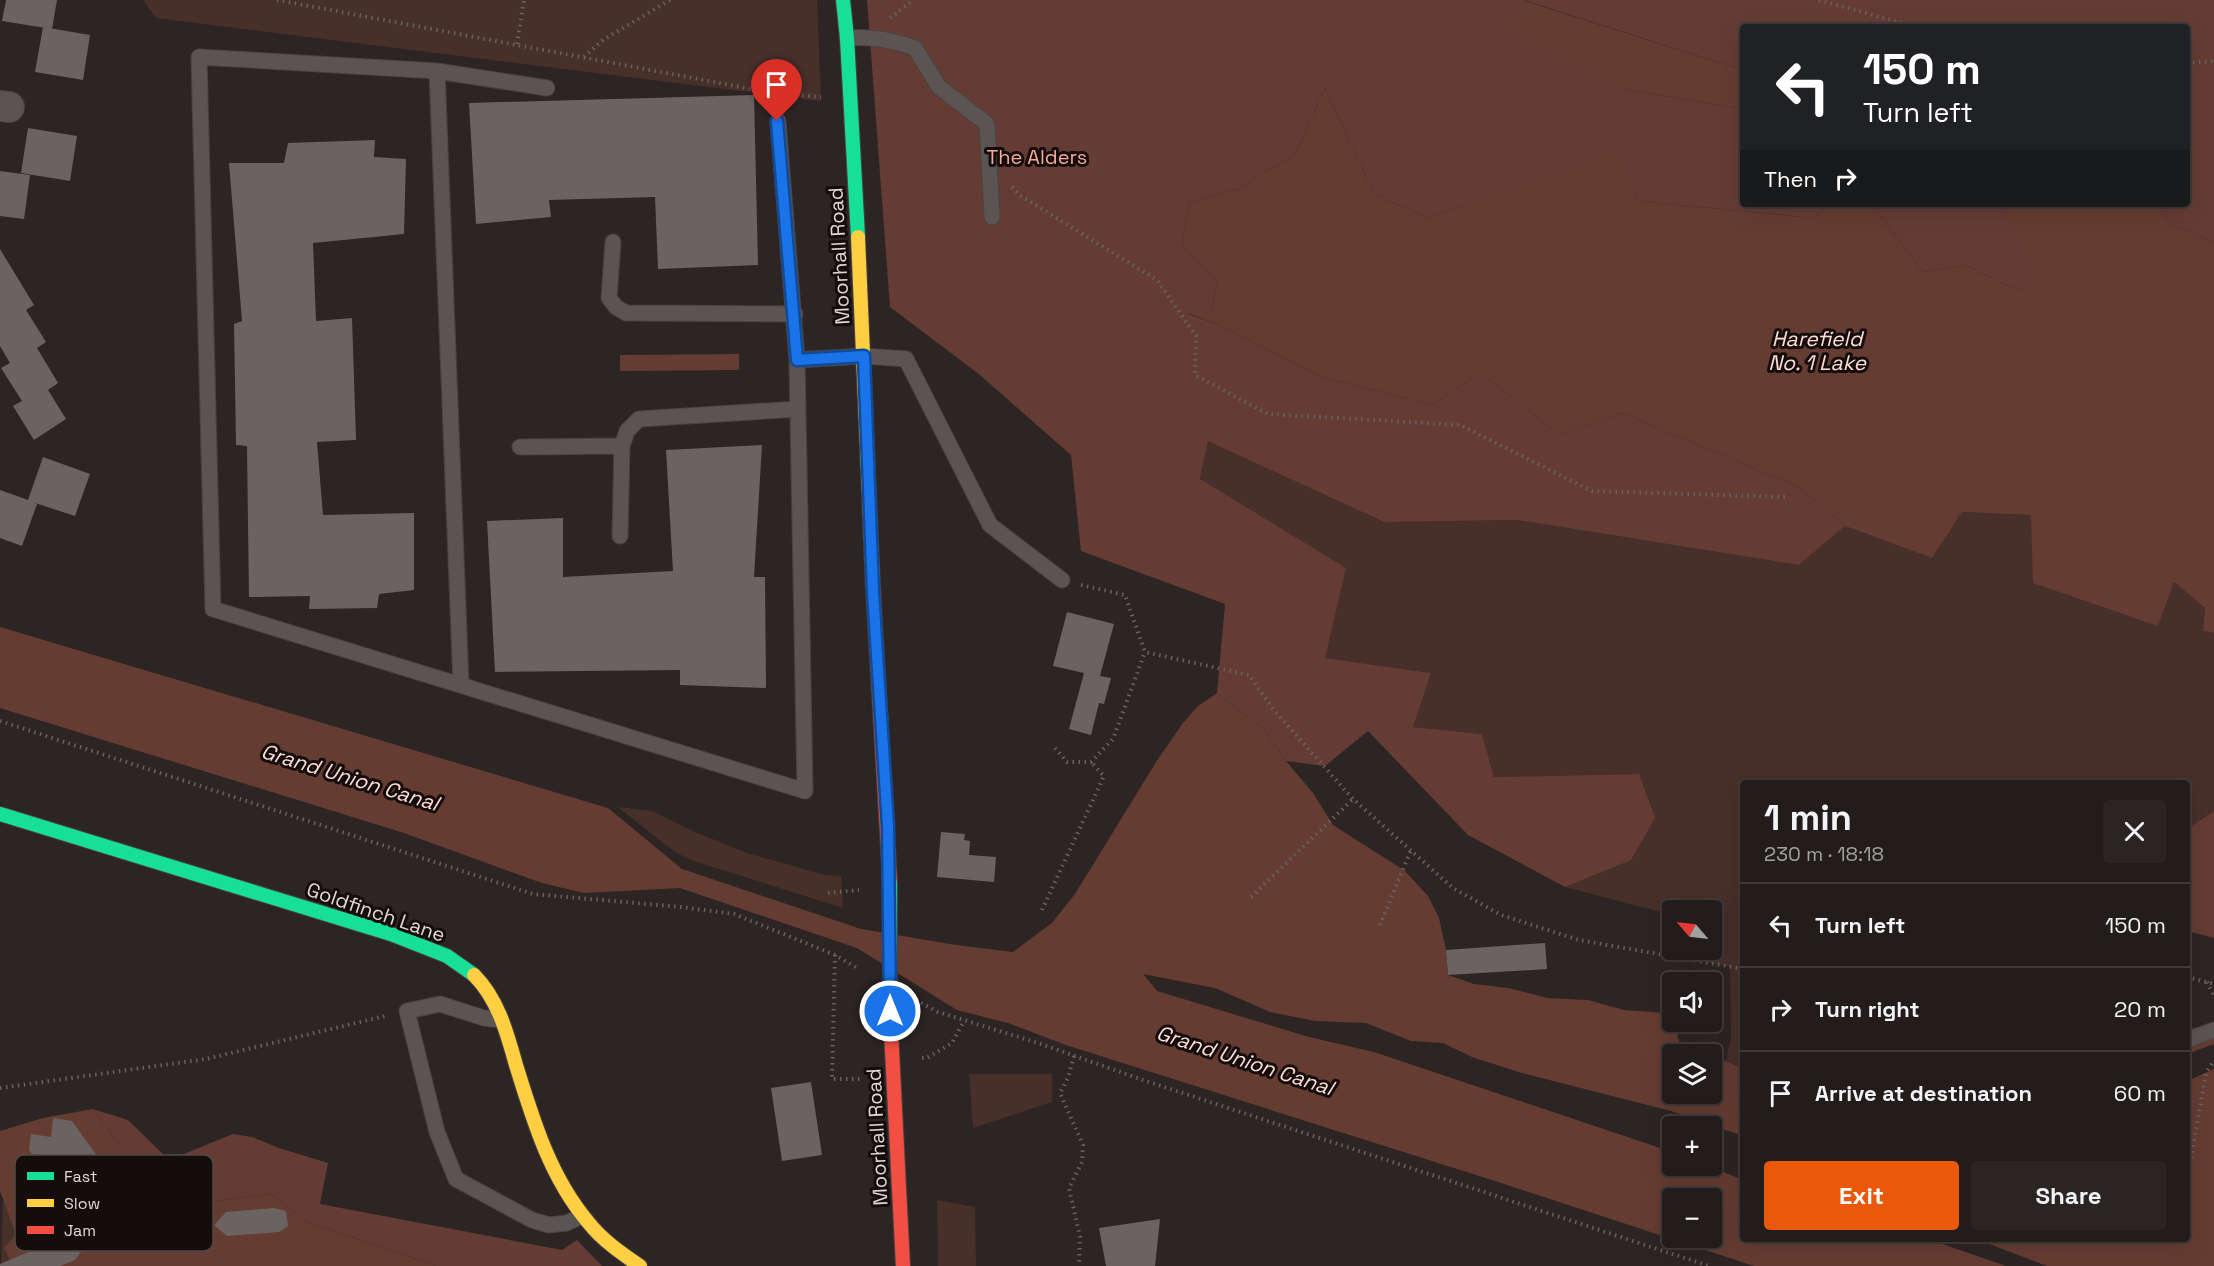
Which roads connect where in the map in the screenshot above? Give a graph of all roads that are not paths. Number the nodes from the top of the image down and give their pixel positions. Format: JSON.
{"nodes":[{"id":1,"x":843,"y":0,"type":"edge"},
{"id":2,"x":847,"y":38,"type":"junction"},
{"id":3,"x":437,"y":72,"type":"junction"},
{"id":4,"x":547,"y":88,"type":"dead end"},
{"id":5,"x":777,"y":121,"type":"dead end"},
{"id":6,"x":992,"y":217,"type":"dead end"},
{"id":7,"x":613,"y":242,"type":"dead end"},
{"id":8,"x":795,"y":314,"type":"junction"},
{"id":9,"x":864,"y":356,"type":"junction"},
{"id":10,"x":797,"y":360,"type":"junction"},
{"id":11,"x":798,"y":409,"type":"junction"},
{"id":12,"x":621,"y":446,"type":"junction"},
{"id":13,"x":520,"y":447,"type":"dead end"},
{"id":14,"x":620,"y":536,"type":"dead end"},
{"id":15,"x":1062,"y":580,"type":"road end"},
{"id":16,"x":461,"y":685,"type":"junction"},
{"id":17,"x":0,"y":814,"type":"edge"},
{"id":18,"x":502,"y":1020,"type":"junction"},
{"id":19,"x":2214,"y":1030,"type":"edge"},
{"id":20,"x":2190,"y":1039,"type":"edge"},
{"id":21,"x":581,"y":1216,"type":"junction"},
{"id":22,"x":640,"y":1266,"type":"edge"},
{"id":23,"x":903,"y":1266,"type":"edge"}],
"edges":[{"from":1,"to":2,"type":"street","name":"Moorhall Road"},
{"from":2,"to":6,"type":"lane"},
{"from":2,"to":9,"type":"street","name":"Moorhall Road"},
{"from":3,"to":4,"type":"lane"},
{"from":3,"to":16,"type":"lane"},
{"from":3,"to":16,"type":"lane"},
{"from":5,"to":8,"type":"lane"},
{"from":7,"to":8,"type":"lane"},
{"from":8,"to":10,"type":"lane"},
{"from":9,"to":10,"type":"lane"},
{"from":9,"to":15,"type":"lane"},
{"from":9,"to":23,"type":"street","name":"Moorhall Road","bridge":true},
{"from":10,"to":11,"type":"lane"},
{"from":11,"to":12,"type":"lane"},
{"from":11,"to":16,"type":"lane"},
{"from":12,"to":13,"type":"lane"},
{"from":12,"to":14,"type":"lane"},
{"from":17,"to":18,"type":"street","name":"Goldfinch Lane"},
{"from":18,"to":21,"type":"street","name":"Goldfinch Lane"},
{"from":18,"to":21,"type":"lane"},
{"from":19,"to":20,"type":"lane"},
{"from":21,"to":22,"type":"street","name":"Goldfinch Lane"}]}
